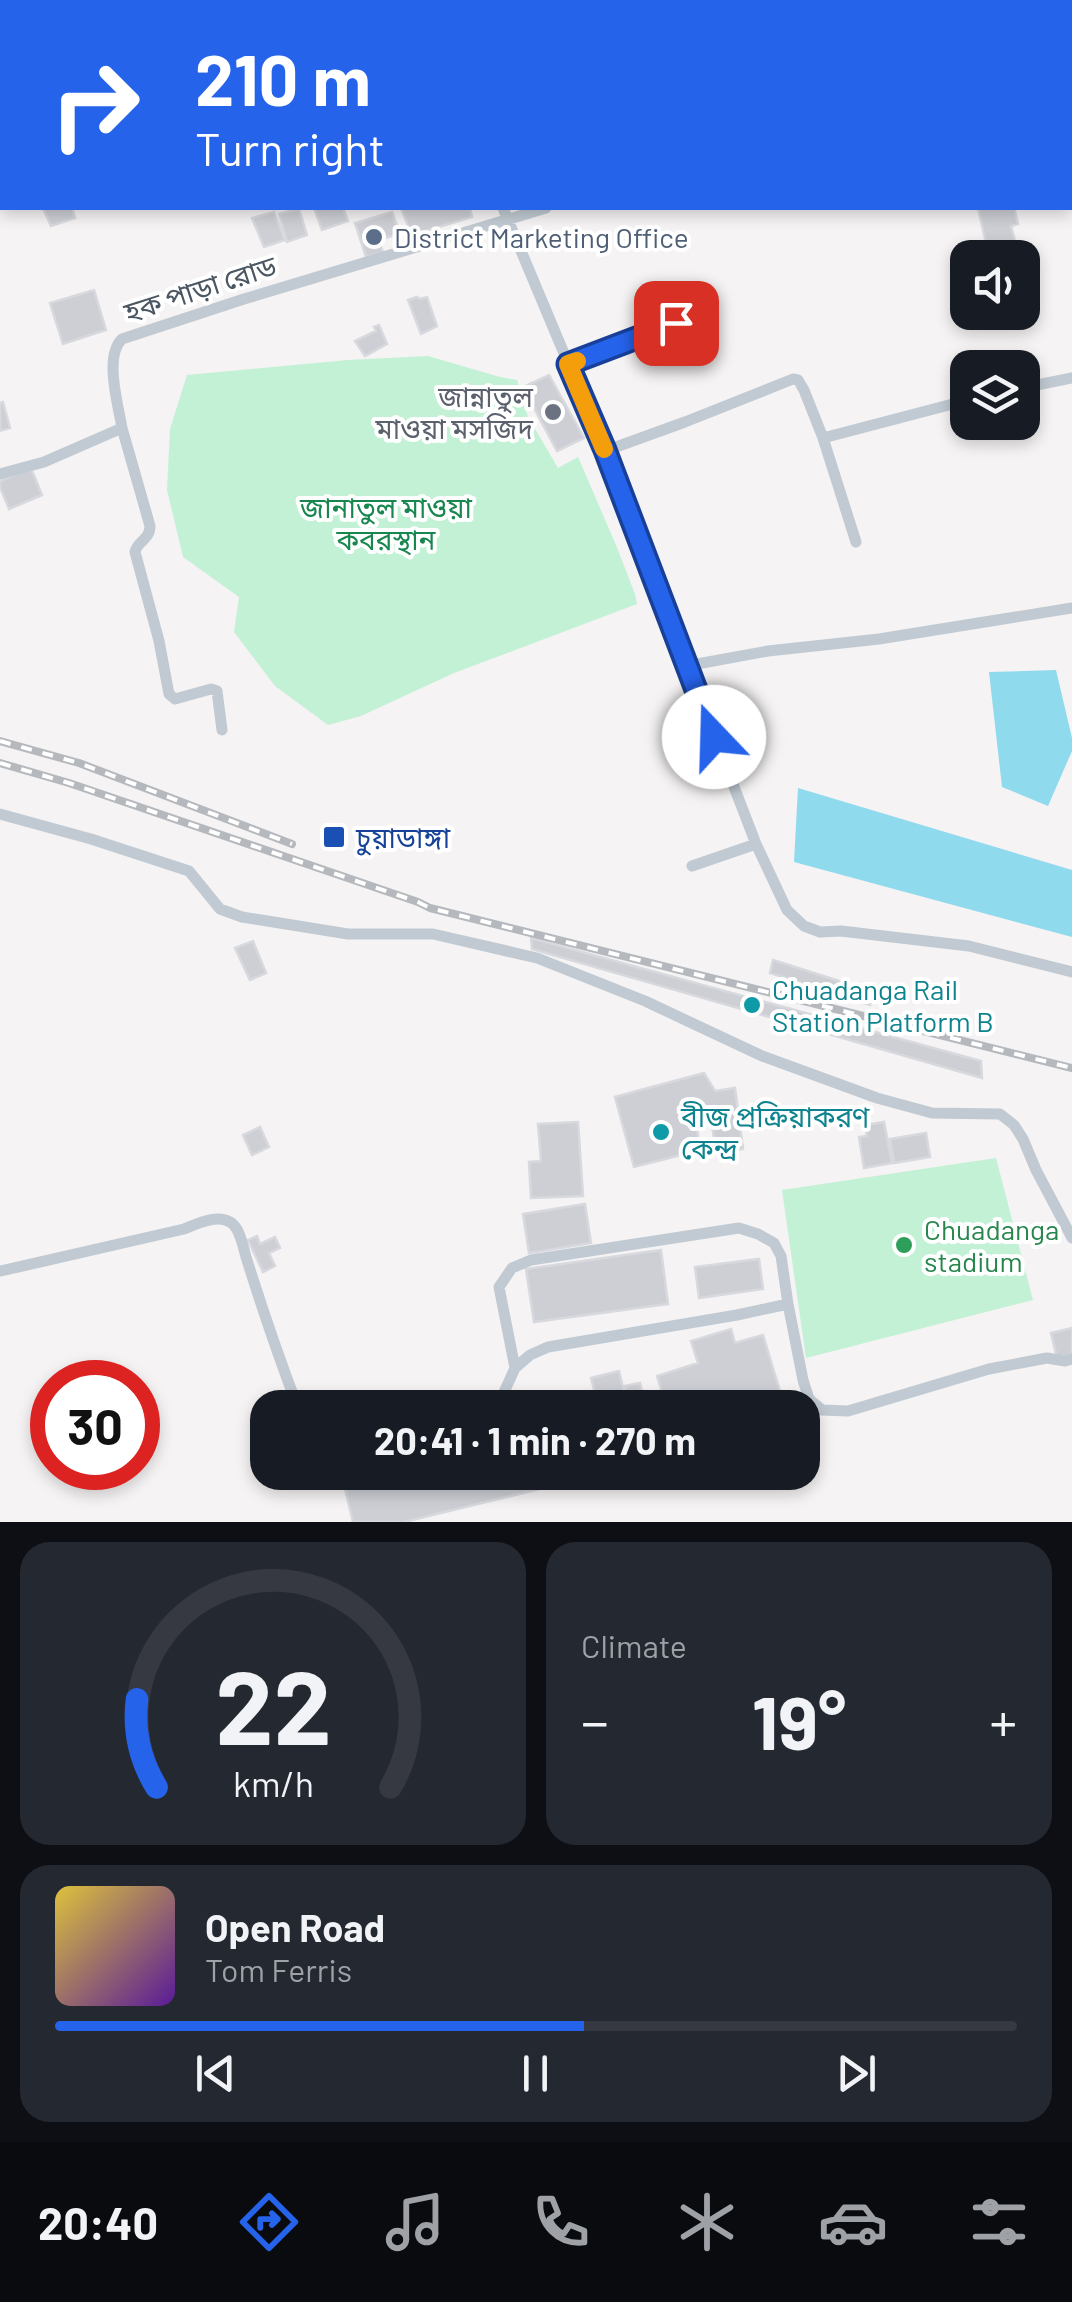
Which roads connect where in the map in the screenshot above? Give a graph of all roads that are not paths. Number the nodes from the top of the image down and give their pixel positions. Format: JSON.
{"nodes":[{"id":1,"x":506,"y":213,"type":"edge"},
{"id":2,"x":676,"y":323,"type":"dead end"},
{"id":3,"x":568,"y":364,"type":"junction"},
{"id":4,"x":1072,"y":378,"type":"edge"},
{"id":5,"x":1040,"y":384,"type":"edge"},
{"id":6,"x":950,"y":405,"type":"edge"},
{"id":7,"x":122,"y":428,"type":"junction"},
{"id":8,"x":823,"y":438,"type":"junction"},
{"id":9,"x":605,"y":450,"type":"junction"},
{"id":10,"x":0,"y":474,"type":"edge"},
{"id":11,"x":856,"y":542,"type":"dead end"},
{"id":12,"x":1072,"y":608,"type":"edge"},
{"id":13,"x":686,"y":666,"type":"junction"},
{"id":14,"x":222,"y":730,"type":"dead end"},
{"id":15,"x":0,"y":814,"type":"edge"},
{"id":16,"x":756,"y":844,"type":"junction"},
{"id":17,"x":692,"y":866,"type":"dead end"},
{"id":18,"x":1072,"y":972,"type":"edge"},
{"id":19,"x":1072,"y":1238,"type":"edge"},
{"id":20,"x":2,"y":1271,"type":"edge"},
{"id":21,"x":788,"y":1304,"type":"junction"},
{"id":22,"x":1072,"y":1358,"type":"edge"},
{"id":23,"x":514,"y":1368,"type":"junction"},
{"id":24,"x":291,"y":1390,"type":"edge"},
{"id":25,"x":504,"y":1390,"type":"edge"}],
"edges":[{"from":1,"to":3,"type":"street"},
{"from":1,"to":7,"type":"street","name":"হক পাড়া রোড"},
{"from":2,"to":3,"type":"street"},
{"from":3,"to":9,"type":"street"},
{"from":4,"to":5,"type":"street"},
{"from":6,"to":8,"type":"street"},
{"from":7,"to":10,"type":"street"},
{"from":7,"to":14,"type":"street","name":"হক পাড়া রোড"},
{"from":8,"to":9,"type":"street"},
{"from":8,"to":11,"type":"street"},
{"from":9,"to":13,"type":"street"},
{"from":12,"to":13,"type":"street"},
{"from":13,"to":16,"type":"street"},
{"from":15,"to":19,"type":"street"},
{"from":16,"to":17,"type":"street"},
{"from":16,"to":18,"type":"street"},
{"from":20,"to":24,"type":"street"},
{"from":21,"to":22,"type":"street"},
{"from":21,"to":23,"type":"street"},
{"from":21,"to":23,"type":"street"},
{"from":23,"to":25,"type":"street"}]}
